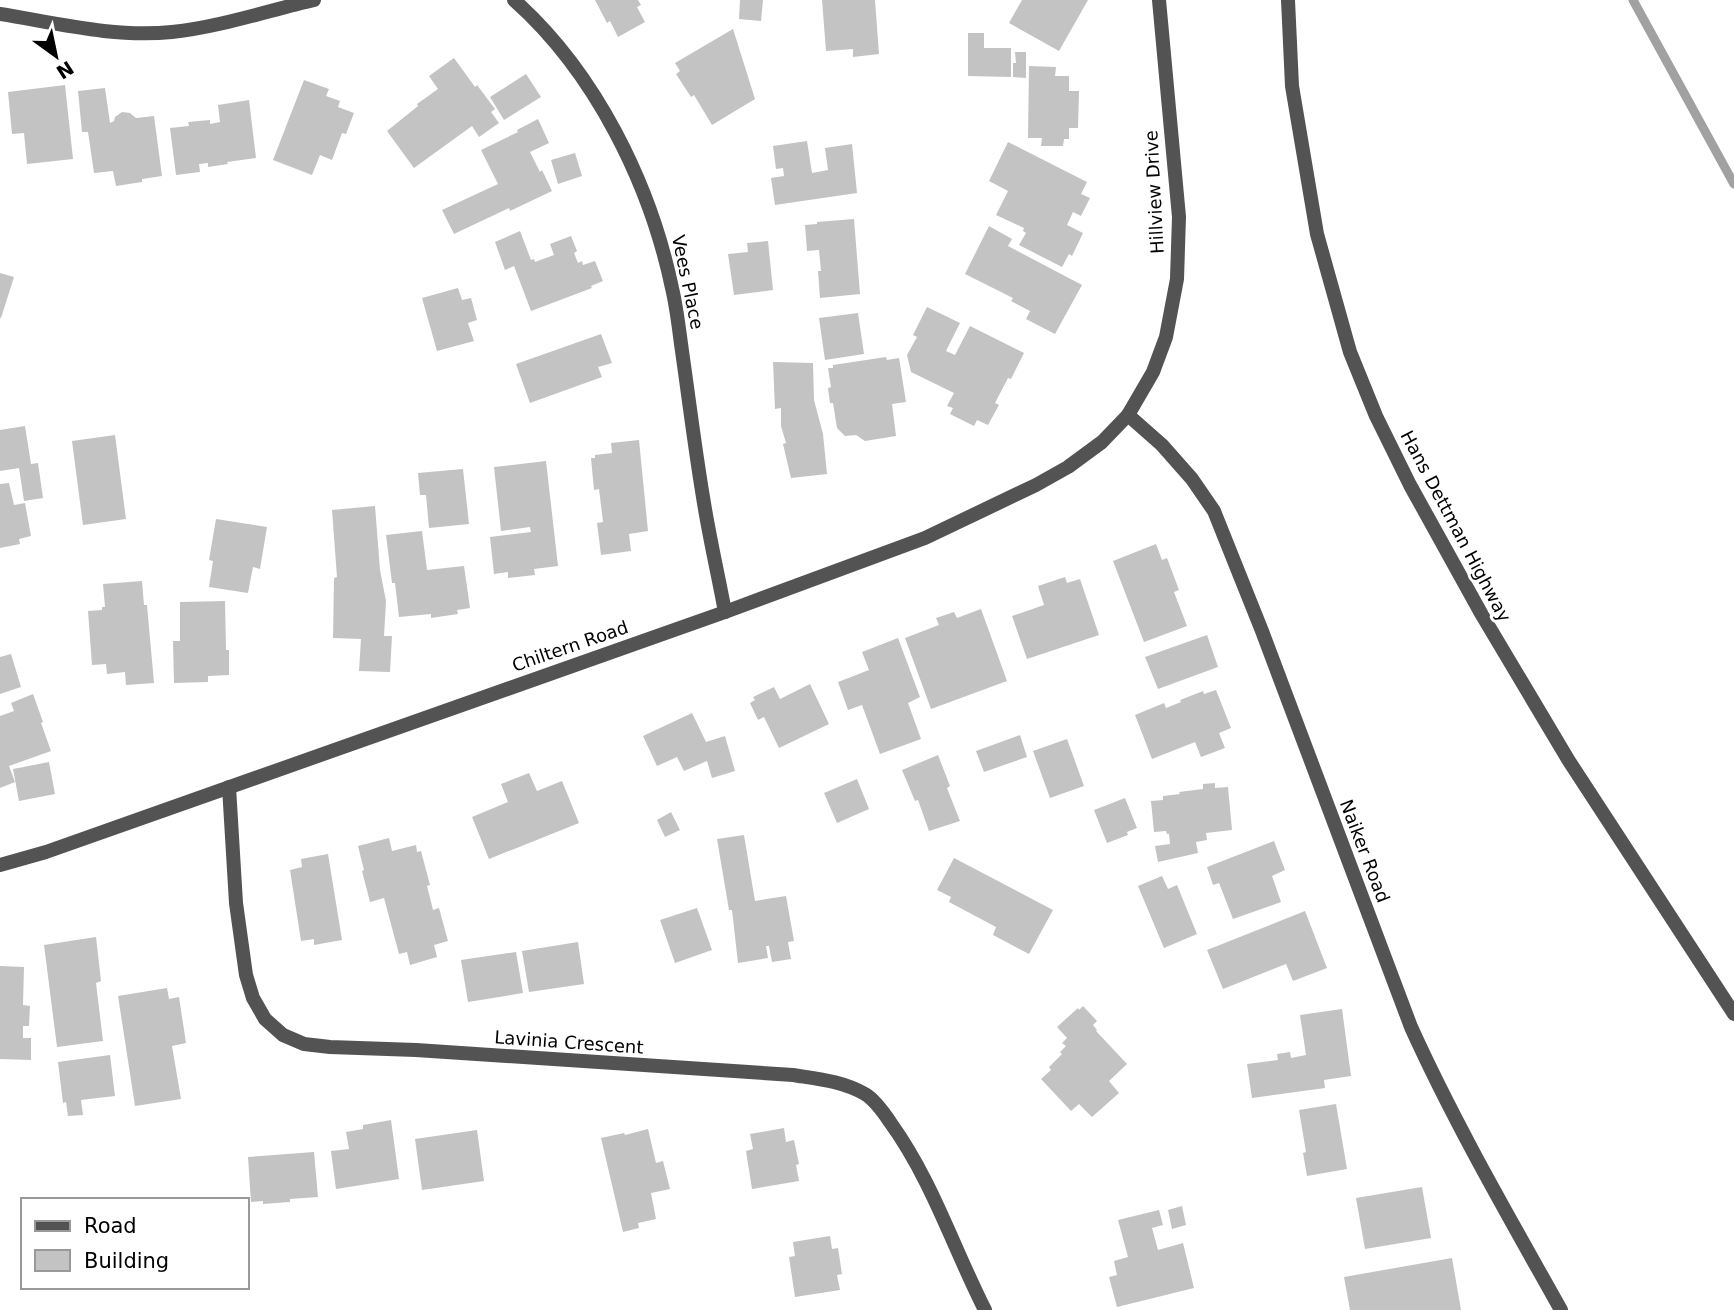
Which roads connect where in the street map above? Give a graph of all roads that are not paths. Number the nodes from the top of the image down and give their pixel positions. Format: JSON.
{"nodes":[{"id":1,"x":314,"y":0,"type":"edge"},
{"id":2,"x":514,"y":0,"type":"edge"},
{"id":3,"x":1159,"y":0,"type":"edge"},
{"id":4,"x":1288,"y":0,"type":"edge"},
{"id":5,"x":0,"y":14,"type":"edge"},
{"id":6,"x":1128,"y":415,"type":"junction"},
{"id":7,"x":726,"y":612,"type":"junction"},
{"id":8,"x":229,"y":787,"type":"junction"},
{"id":9,"x":0,"y":865,"type":"edge"},
{"id":10,"x":1734,"y":1014,"type":"edge"},
{"id":11,"x":985,"y":1310,"type":"edge"},
{"id":12,"x":1561,"y":1310,"type":"edge"}],
"edges":[{"from":1,"to":5,"type":"street"},
{"from":2,"to":7,"type":"street","name":"Vees Place"},
{"from":3,"to":6,"type":"street","name":"Hillview Drive"},
{"from":4,"to":10,"type":"street","name":"Hans Dettman Highway"},
{"from":6,"to":7,"type":"street","name":"Chiltern Road"},
{"from":6,"to":12,"type":"street","name":"Naiker Road"},
{"from":7,"to":8,"type":"street","name":"Chiltern Road"},
{"from":8,"to":9,"type":"street","name":"Chiltern Road"},
{"from":8,"to":11,"type":"street","name":"Lavinia Crescent"}]}
